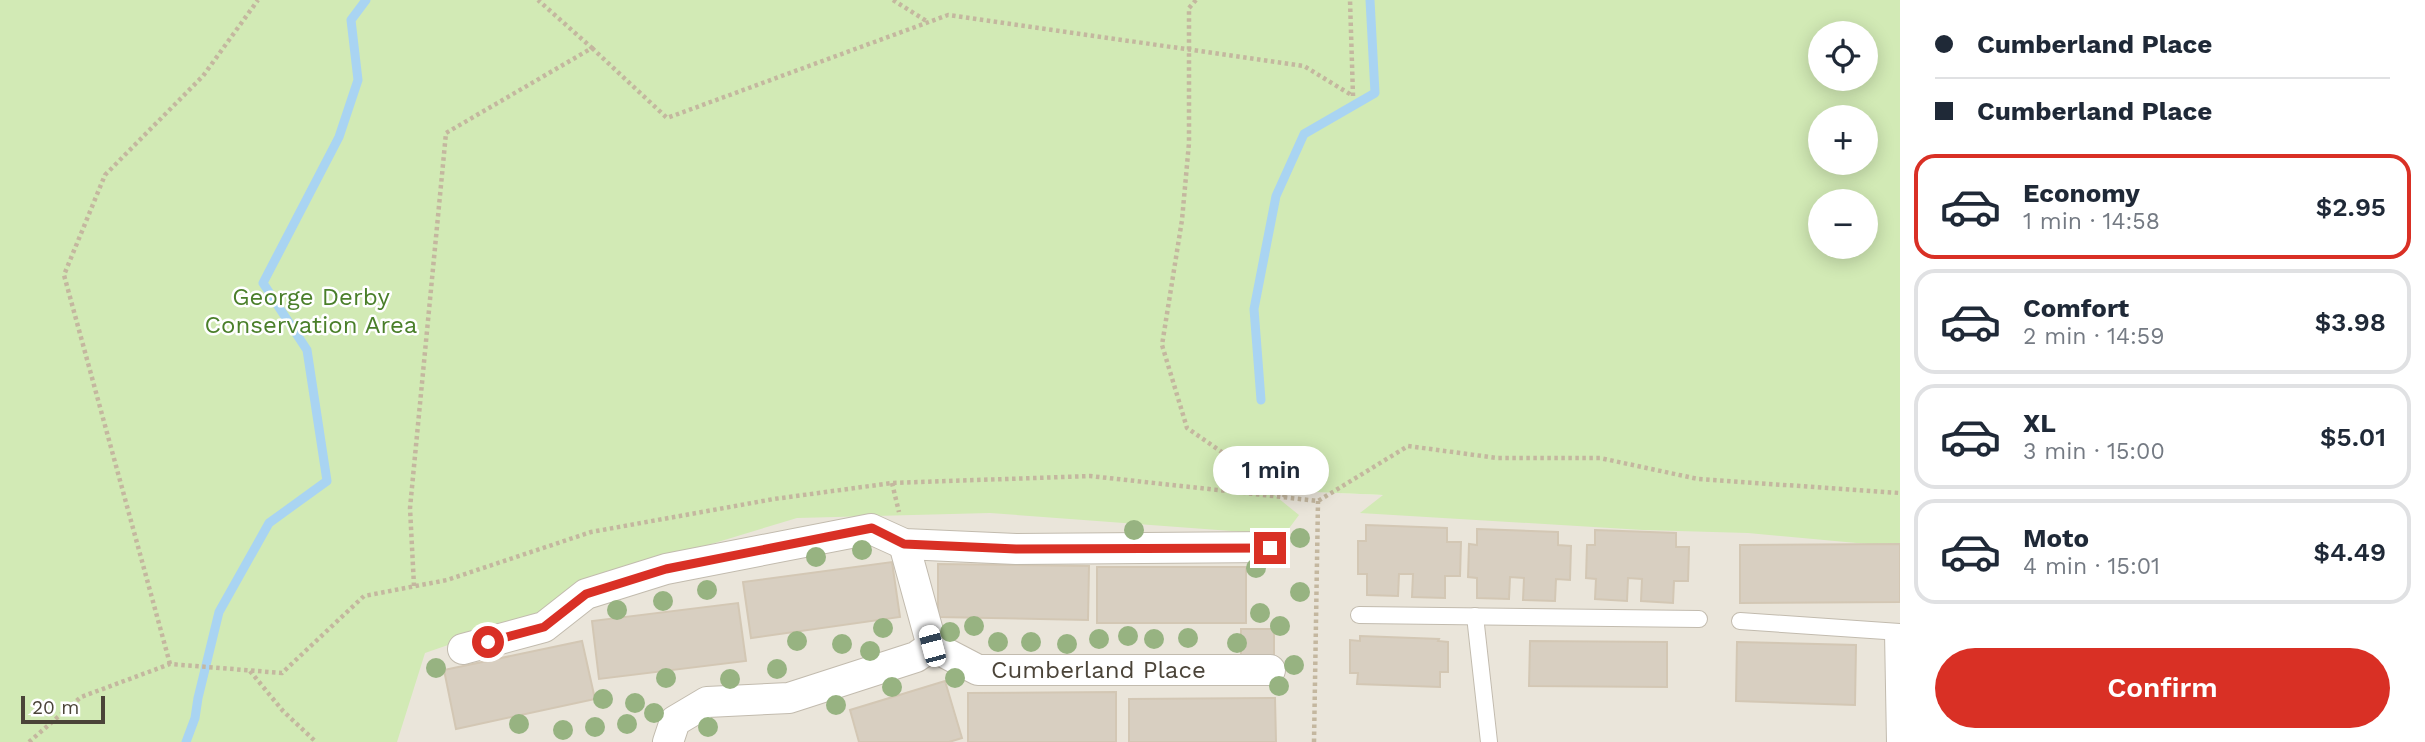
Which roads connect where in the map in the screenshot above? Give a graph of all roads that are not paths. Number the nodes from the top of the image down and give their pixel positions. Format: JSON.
{"nodes":[{"id":1,"x":904,"y":544,"type":"junction"},
{"id":2,"x":1270,"y":548,"type":"dead end"},
{"id":3,"x":1359,"y":615,"type":"dead end"},
{"id":4,"x":1475,"y":616,"type":"junction"},
{"id":5,"x":1699,"y":619,"type":"dead end"},
{"id":6,"x":1740,"y":621,"type":"dead end"},
{"id":7,"x":1896,"y":632,"type":"edge"},
{"id":8,"x":932,"y":646,"type":"junction"},
{"id":9,"x":463,"y":649,"type":"dead end"},
{"id":10,"x":1270,"y":670,"type":"dead end"},
{"id":11,"x":668,"y":742,"type":"edge"},
{"id":12,"x":1489,"y":742,"type":"edge"},
{"id":13,"x":1895,"y":742,"type":"edge"}],
"edges":[{"from":1,"to":2,"type":"street"},
{"from":1,"to":8,"type":"street"},
{"from":1,"to":9,"type":"street"},
{"from":3,"to":4,"type":"lane"},
{"from":4,"to":5,"type":"lane"},
{"from":4,"to":12,"type":"lane"},
{"from":6,"to":7,"type":"lane"},
{"from":7,"to":13,"type":"lane"},
{"from":8,"to":10,"type":"street","name":"Cumberland Place"},
{"from":8,"to":11,"type":"street"}]}
